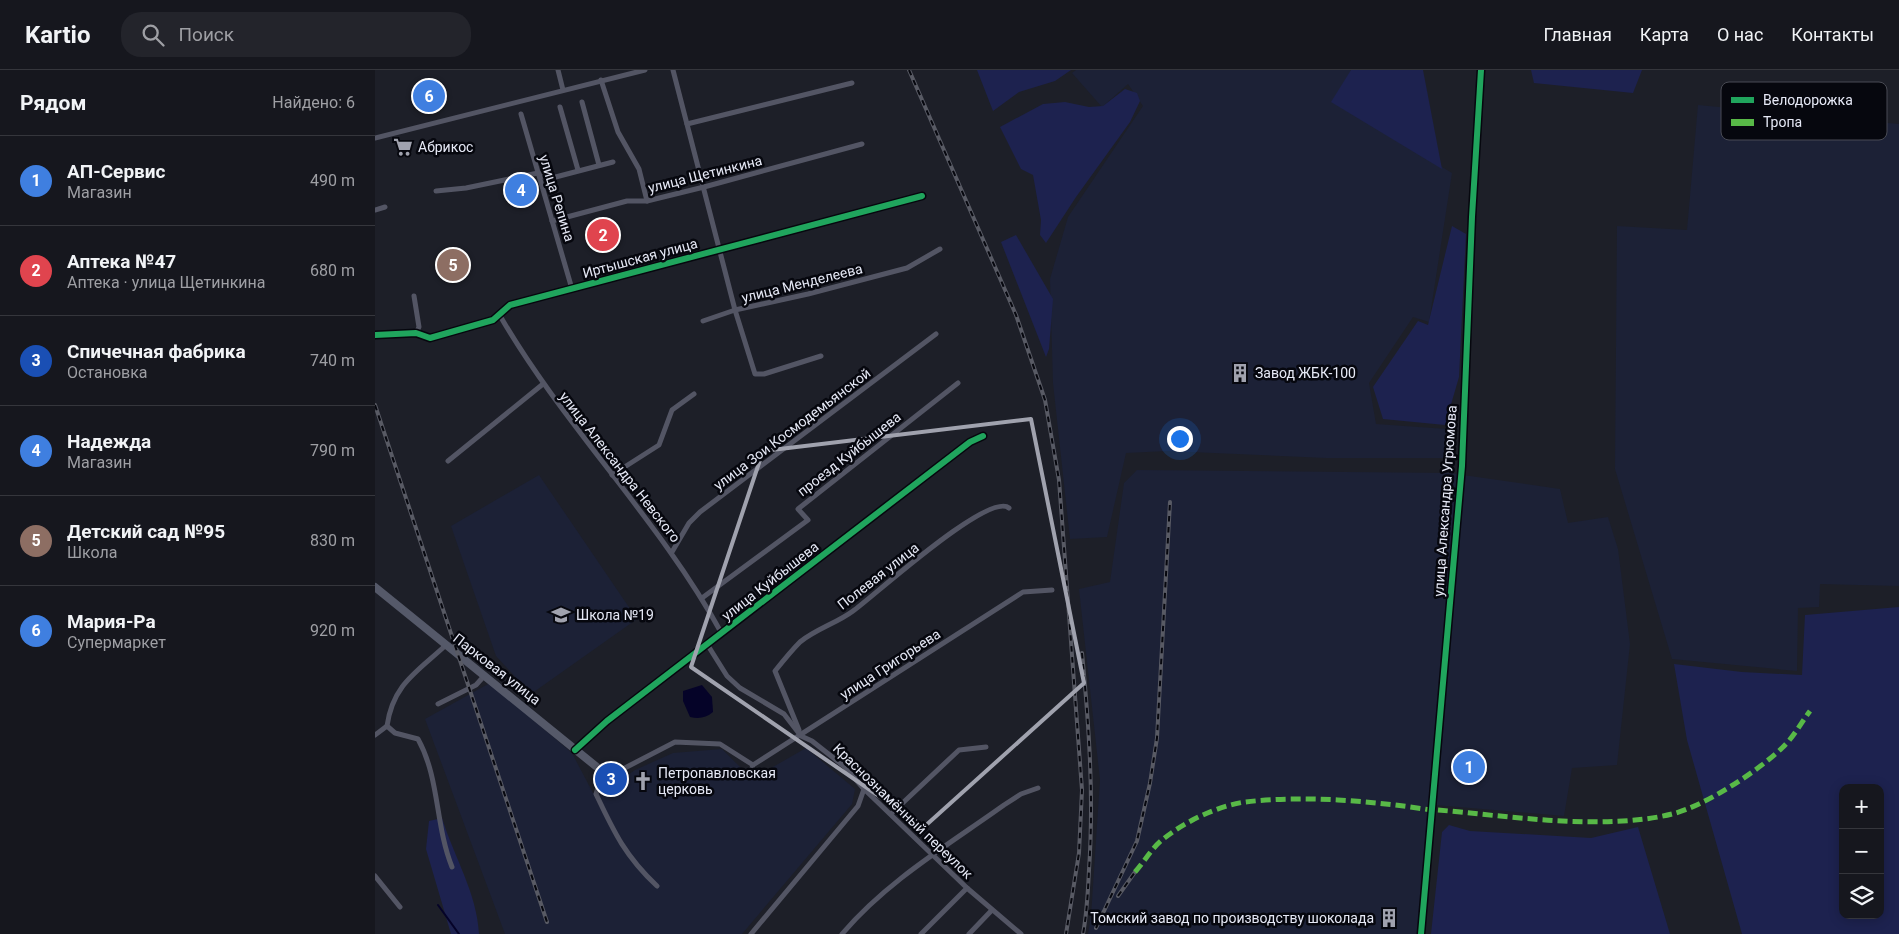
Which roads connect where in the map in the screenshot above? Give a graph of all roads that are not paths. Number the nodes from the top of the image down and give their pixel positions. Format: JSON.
{"nodes":[{"id":1,"x":558,"y":70,"type":"edge"},
{"id":2,"x":645,"y":70,"type":"edge"},
{"id":3,"x":673,"y":70,"type":"edge"},
{"id":4,"x":1481,"y":70,"type":"edge"},
{"id":5,"x":601,"y":80,"type":"junction"},
{"id":6,"x":852,"y":83,"type":"dead end"},
{"id":7,"x":563,"y":90,"type":"junction"},
{"id":8,"x":582,"y":102,"type":"dead end"},
{"id":9,"x":560,"y":107,"type":"dead end"},
{"id":10,"x":521,"y":114,"type":"dead end"},
{"id":11,"x":687,"y":124,"type":"junction"},
{"id":12,"x":375,"y":138,"type":"edge"},
{"id":13,"x":862,"y":144,"type":"dead end"},
{"id":14,"x":613,"y":162,"type":"dead end"},
{"id":15,"x":599,"y":165,"type":"junction"},
{"id":16,"x":577,"y":170,"type":"junction"},
{"id":17,"x":538,"y":173,"type":"junction"},
{"id":18,"x":704,"y":187,"type":"junction"},
{"id":19,"x":436,"y":190,"type":"dead end"},
{"id":20,"x":922,"y":196,"type":"dead end"},
{"id":21,"x":647,"y":201,"type":"junction"},
{"id":22,"x":385,"y":208,"type":"dead end"},
{"id":23,"x":375,"y":210,"type":"edge"},
{"id":24,"x":553,"y":221,"type":"junction"},
{"id":25,"x":940,"y":249,"type":"dead end"},
{"id":26,"x":720,"y":250,"type":"junction"},
{"id":27,"x":572,"y":289,"type":"junction"},
{"id":28,"x":414,"y":296,"type":"dead end"},
{"id":29,"x":735,"y":310,"type":"junction"},
{"id":30,"x":499,"y":314,"type":"junction"},
{"id":31,"x":703,"y":321,"type":"dead end"},
{"id":32,"x":415,"y":333,"type":"junction"},
{"id":33,"x":937,"y":334,"type":"dead end"},
{"id":34,"x":375,"y":335,"type":"edge"},
{"id":35,"x":821,"y":356,"type":"dead end"},
{"id":36,"x":543,"y":384,"type":"junction"},
{"id":37,"x":959,"y":384,"type":"dead end"},
{"id":38,"x":694,"y":394,"type":"dead end"},
{"id":39,"x":983,"y":436,"type":"dead end"},
{"id":40,"x":448,"y":460,"type":"dead end"},
{"id":41,"x":613,"y":475,"type":"junction"},
{"id":42,"x":1009,"y":508,"type":"dead end"},
{"id":43,"x":672,"y":552,"type":"junction"},
{"id":44,"x":375,"y":587,"type":"edge"},
{"id":45,"x":1052,"y":590,"type":"dead end"},
{"id":46,"x":702,"y":598,"type":"junction"},
{"id":47,"x":722,"y":634,"type":"junction"},
{"id":48,"x":707,"y":644,"type":"junction"},
{"id":49,"x":446,"y":645,"type":"junction"},
{"id":50,"x":485,"y":675,"type":"junction"},
{"id":51,"x":438,"y":704,"type":"dead end"},
{"id":52,"x":387,"y":726,"type":"junction"},
{"id":53,"x":375,"y":735,"type":"edge"},
{"id":54,"x":801,"y":736,"type":"junction"},
{"id":55,"x":986,"y":748,"type":"dead end"},
{"id":56,"x":575,"y":750,"type":"junction"},
{"id":57,"x":753,"y":765,"type":"junction"},
{"id":58,"x":603,"y":772,"type":"junction"},
{"id":59,"x":750,"y":774,"type":"dead end"},
{"id":60,"x":1038,"y":788,"type":"dead end"},
{"id":61,"x":864,"y":789,"type":"junction"},
{"id":62,"x":891,"y":813,"type":"junction"},
{"id":63,"x":935,"y":855,"type":"junction"},
{"id":64,"x":452,"y":867,"type":"dead end"},
{"id":65,"x":375,"y":876,"type":"edge"},
{"id":66,"x":657,"y":886,"type":"dead end"},
{"id":67,"x":967,"y":888,"type":"junction"},
{"id":68,"x":400,"y":907,"type":"dead end"},
{"id":69,"x":992,"y":910,"type":"junction"},
{"id":70,"x":751,"y":934,"type":"edge"},
{"id":71,"x":842,"y":934,"type":"edge"},
{"id":72,"x":921,"y":934,"type":"edge"},
{"id":73,"x":969,"y":934,"type":"edge"},
{"id":74,"x":1021,"y":934,"type":"edge"},
{"id":75,"x":1421,"y":934,"type":"edge"}],
"edges":[{"from":1,"to":7,"type":"street"},
{"from":2,"to":5,"type":"street"},
{"from":3,"to":11,"type":"street"},
{"from":4,"to":75,"type":"street","name":"улица Александра Угрюмова"},
{"from":5,"to":7,"type":"street"},
{"from":5,"to":21,"type":"street"},
{"from":6,"to":11,"type":"street"},
{"from":7,"to":12,"type":"street"},
{"from":8,"to":15,"type":"street"},
{"from":9,"to":16,"type":"street"},
{"from":10,"to":17,"type":"street","name":"улица Репина"},
{"from":11,"to":18,"type":"street"},
{"from":13,"to":18,"type":"street","name":"улица Щетинкина"},
{"from":14,"to":15,"type":"street"},
{"from":15,"to":16,"type":"street"},
{"from":16,"to":17,"type":"street"},
{"from":17,"to":19,"type":"street"},
{"from":17,"to":24,"type":"street","name":"улица Репина"},
{"from":18,"to":21,"type":"street","name":"улица Щетинкина"},
{"from":18,"to":26,"type":"street"},
{"from":20,"to":26,"type":"street","name":"Иртышская улица"},
{"from":21,"to":24,"type":"street","name":"улица Щетинкина"},
{"from":22,"to":23,"type":"street"},
{"from":24,"to":27,"type":"street","name":"улица Репина"},
{"from":25,"to":29,"type":"street","name":"улица Менделеева"},
{"from":26,"to":27,"type":"street","name":"Иртышская улица"},
{"from":26,"to":29,"type":"street"},
{"from":27,"to":30,"type":"street","name":"Иртышская улица"},
{"from":28,"to":32,"type":"street"},
{"from":29,"to":31,"type":"street","name":"улица Менделеева"},
{"from":29,"to":35,"type":"street"},
{"from":30,"to":32,"type":"street","name":"Иртышская улица"},
{"from":30,"to":36,"type":"street","name":"улица Александра Невского"},
{"from":32,"to":34,"type":"street","name":"Иртышская улица"},
{"from":33,"to":43,"type":"street","name":"улица Зои Космодемьянской"},
{"from":36,"to":40,"type":"street"},
{"from":36,"to":41,"type":"street","name":"улица Александра Невского"},
{"from":37,"to":46,"type":"street","name":"проезд Куйбышева"},
{"from":38,"to":41,"type":"street"},
{"from":39,"to":47,"type":"street","name":"улица Куйбышева"},
{"from":41,"to":43,"type":"street","name":"улица Александра Невского"},
{"from":42,"to":54,"type":"street","name":"Полевая улица"},
{"from":43,"to":46,"type":"street","name":"улица Александра Невского"},
{"from":44,"to":49,"type":"street","name":"Парковая улица"},
{"from":45,"to":54,"type":"street","name":"улица Григорьева"},
{"from":46,"to":47,"type":"street","name":"улица Александра Невского"},
{"from":47,"to":48,"type":"street","name":"улица Куйбышева"},
{"from":48,"to":54,"type":"street","name":"Краснознамённый переулок"},
{"from":48,"to":56,"type":"street","name":"улица Куйбышева"},
{"from":49,"to":50,"type":"street","name":"Парковая улица"},
{"from":49,"to":52,"type":"street"},
{"from":50,"to":51,"type":"street"},
{"from":50,"to":56,"type":"street","name":"Парковая улица"},
{"from":52,"to":53,"type":"street"},
{"from":52,"to":64,"type":"street"},
{"from":54,"to":57,"type":"street","name":"улица Григорьева"},
{"from":54,"to":61,"type":"street","name":"Краснознамённый переулок"},
{"from":55,"to":62,"type":"street"},
{"from":56,"to":58,"type":"street","name":"Парковая улица"},
{"from":57,"to":58,"type":"street"},
{"from":57,"to":59,"type":"street"},
{"from":58,"to":66,"type":"street"},
{"from":60,"to":63,"type":"street"},
{"from":61,"to":62,"type":"street","name":"Краснознамённый переулок"},
{"from":61,"to":70,"type":"street"},
{"from":62,"to":63,"type":"street","name":"Краснознамённый переулок"},
{"from":63,"to":67,"type":"street","name":"Краснознамённый переулок"},
{"from":63,"to":71,"type":"street"},
{"from":65,"to":68,"type":"street"},
{"from":67,"to":69,"type":"street","name":"Краснознамённый переулок"},
{"from":67,"to":72,"type":"street"},
{"from":69,"to":73,"type":"street"},
{"from":69,"to":74,"type":"street","name":"Краснознамённый переулок"}]}
